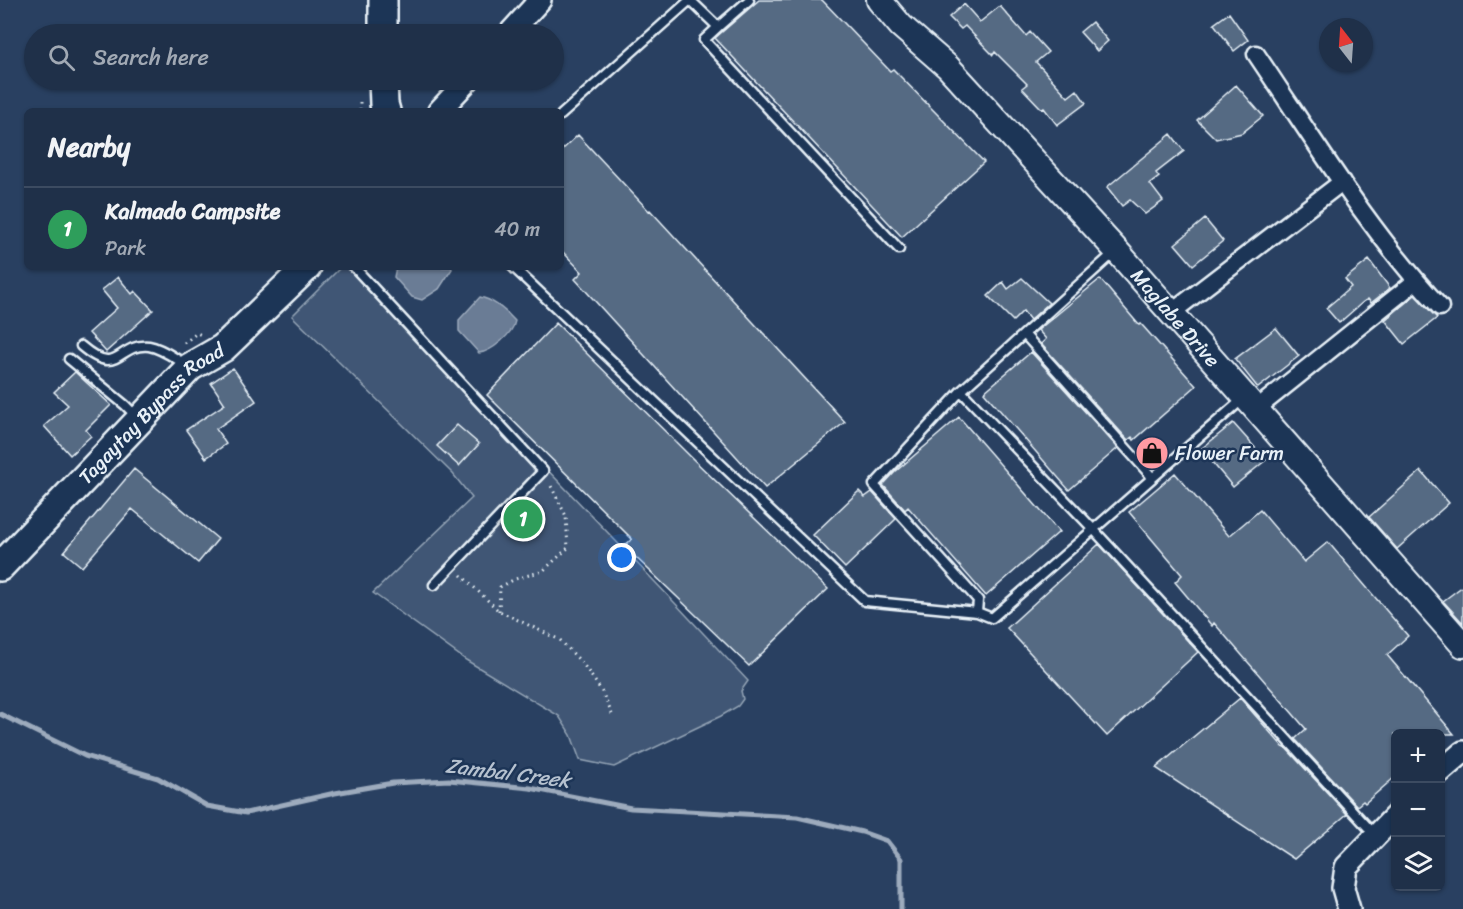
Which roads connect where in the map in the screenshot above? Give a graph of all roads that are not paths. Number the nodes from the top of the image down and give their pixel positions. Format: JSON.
{"nodes":[{"id":1,"x":383,"y":0,"type":"edge"},
{"id":2,"x":540,"y":0,"type":"edge"},
{"id":3,"x":690,"y":0,"type":"edge"},
{"id":4,"x":749,"y":0,"type":"edge"},
{"id":5,"x":879,"y":0,"type":"edge"},
{"id":6,"x":383,"y":24,"type":"edge"},
{"id":7,"x":517,"y":24,"type":"edge"},
{"id":8,"x":718,"y":27,"type":"junction"},
{"id":9,"x":1256,"y":54,"type":"dead end"},
{"id":10,"x":383,"y":90,"type":"edge"},
{"id":11,"x":459,"y":90,"type":"edge"},
{"id":12,"x":385,"y":108,"type":"edge"},
{"id":13,"x":442,"y":108,"type":"edge"},
{"id":14,"x":564,"y":112,"type":"edge"},
{"id":15,"x":1342,"y":182,"type":"junction"},
{"id":16,"x":899,"y":249,"type":"dead end"},
{"id":17,"x":1116,"y":250,"type":"junction"},
{"id":18,"x":304,"y":270,"type":"edge"},
{"id":19,"x":357,"y":270,"type":"edge"},
{"id":20,"x":516,"y":270,"type":"edge"},
{"id":21,"x":1416,"y":281,"type":"junction"},
{"id":22,"x":1440,"y":307,"type":"dead end"},
{"id":23,"x":1171,"y":313,"type":"junction"},
{"id":24,"x":1024,"y":334,"type":"junction"},
{"id":25,"x":81,"y":345,"type":"dead end"},
{"id":26,"x":69,"y":359,"type":"dead end"},
{"id":27,"x":190,"y":367,"type":"junction"},
{"id":28,"x":961,"y":391,"type":"junction"},
{"id":29,"x":1249,"y":404,"type":"junction"},
{"id":30,"x":140,"y":421,"type":"junction"},
{"id":31,"x":1152,"y":477,"type":"junction"},
{"id":32,"x":1094,"y":530,"type":"junction"},
{"id":33,"x":34,"y":534,"type":"junction"},
{"id":34,"x":0,"y":554,"type":"edge"},
{"id":35,"x":0,"y":567,"type":"edge"},
{"id":36,"x":434,"y":585,"type":"dead end"},
{"id":37,"x":977,"y":612,"type":"junction"},
{"id":38,"x":1463,"y":645,"type":"edge"},
{"id":39,"x":1463,"y":752,"type":"edge"},
{"id":40,"x":1445,"y":768,"type":"edge"},
{"id":41,"x":1391,"y":819,"type":"edge"},
{"id":42,"x":1375,"y":835,"type":"junction"},
{"id":43,"x":1348,"y":909,"type":"edge"}],
"edges":[{"from":1,"to":6,"type":"main road"},
{"from":2,"to":7,"type":"street"},
{"from":3,"to":8,"type":"lane"},
{"from":3,"to":14,"type":"lane"},
{"from":4,"to":8,"type":"lane"},
{"from":5,"to":17,"type":"main road","name":"Maglabe Drive"},
{"from":8,"to":16,"type":"lane"},
{"from":9,"to":15,"type":"street"},
{"from":10,"to":12,"type":"main road"},
{"from":11,"to":13,"type":"street"},
{"from":15,"to":21,"type":"street"},
{"from":15,"to":23,"type":"street"},
{"from":17,"to":23,"type":"main road","name":"Maglabe Drive"},
{"from":17,"to":24,"type":"lane"},
{"from":18,"to":27,"type":"main road","name":"Tagaytay Bypass Road"},
{"from":19,"to":36,"type":"lane"},
{"from":20,"to":37,"type":"lane"},
{"from":21,"to":22,"type":"street"},
{"from":21,"to":29,"type":"street"},
{"from":23,"to":29,"type":"main road","name":"Maglabe Drive"},
{"from":24,"to":28,"type":"lane"},
{"from":24,"to":31,"type":"lane"},
{"from":25,"to":27,"type":"lane"},
{"from":26,"to":30,"type":"lane"},
{"from":27,"to":30,"type":"main road","name":"Tagaytay Bypass Road"},
{"from":28,"to":32,"type":"lane"},
{"from":28,"to":37,"type":"lane"},
{"from":29,"to":31,"type":"lane"},
{"from":29,"to":38,"type":"main road","name":"Maglabe Drive"},
{"from":30,"to":33,"type":"main road","name":"Tagaytay Bypass Road"},
{"from":31,"to":32,"type":"lane"},
{"from":32,"to":37,"type":"lane"},
{"from":32,"to":42,"type":"lane"},
{"from":33,"to":34,"type":"street"},
{"from":33,"to":35,"type":"main road","name":"Tagaytay Bypass Road"},
{"from":39,"to":40,"type":"street"},
{"from":41,"to":42,"type":"street"},
{"from":42,"to":43,"type":"street"}]}
